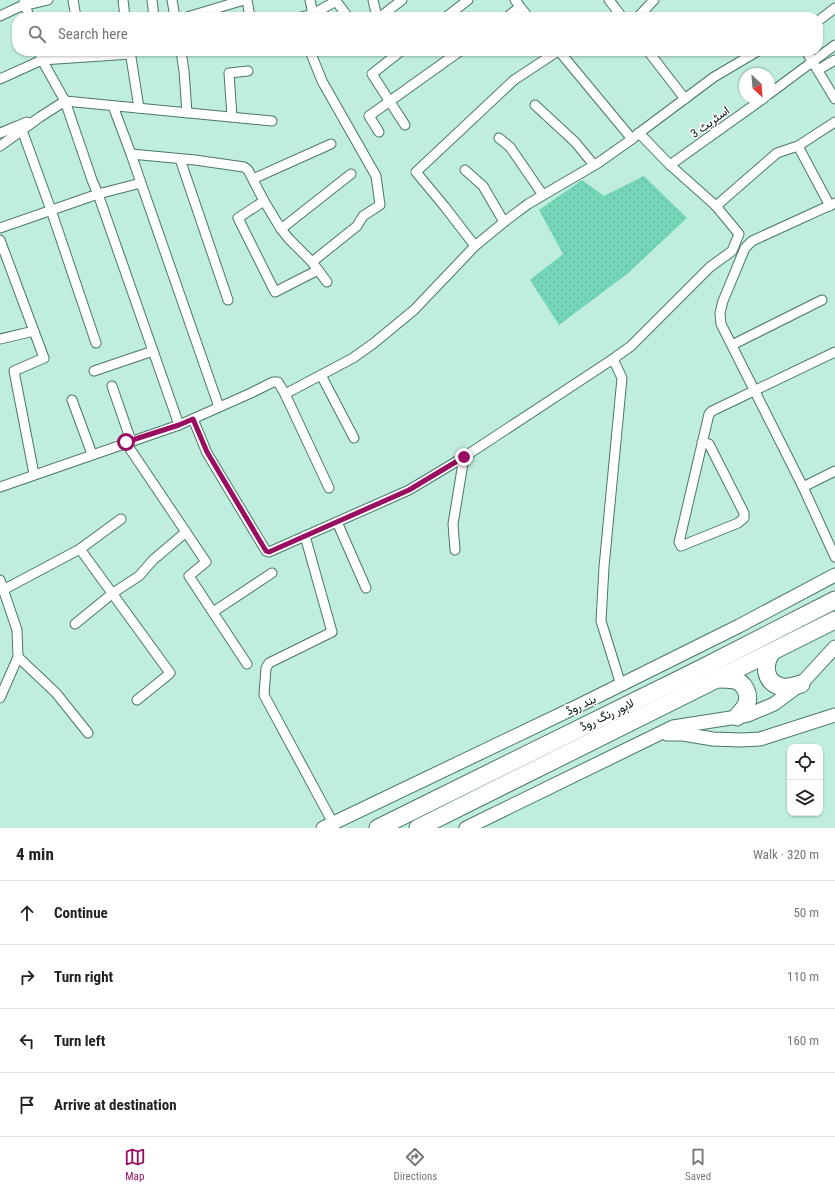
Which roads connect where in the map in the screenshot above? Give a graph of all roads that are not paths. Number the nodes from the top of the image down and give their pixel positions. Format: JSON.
{"nodes":[{"id":1,"x":48,"y":0,"type":"edge"},
{"id":2,"x":73,"y":0,"type":"edge"},
{"id":3,"x":122,"y":0,"type":"edge"},
{"id":4,"x":152,"y":0,"type":"edge"},
{"id":5,"x":172,"y":0,"type":"edge"},
{"id":6,"x":245,"y":0,"type":"edge"},
{"id":7,"x":310,"y":0,"type":"edge"},
{"id":8,"x":373,"y":0,"type":"edge"},
{"id":9,"x":402,"y":0,"type":"edge"},
{"id":10,"x":468,"y":0,"type":"edge"},
{"id":11,"x":609,"y":0,"type":"edge"},
{"id":12,"x":654,"y":0,"type":"edge"},
{"id":13,"x":25,"y":3,"type":"edge"},
{"id":14,"x":517,"y":4,"type":"edge"},
{"id":15,"x":835,"y":8,"type":"edge"},
{"id":16,"x":75,"y":12,"type":"edge"},
{"id":17,"x":124,"y":12,"type":"edge"},
{"id":18,"x":153,"y":12,"type":"edge"},
{"id":19,"x":174,"y":12,"type":"edge"},
{"id":20,"x":204,"y":12,"type":"edge"},
{"id":21,"x":249,"y":12,"type":"edge"},
{"id":22,"x":313,"y":12,"type":"edge"},
{"id":23,"x":317,"y":12,"type":"edge"},
{"id":24,"x":344,"y":12,"type":"edge"},
{"id":25,"x":377,"y":12,"type":"edge"},
{"id":26,"x":385,"y":12,"type":"edge"},
{"id":27,"x":452,"y":12,"type":"edge"},
{"id":28,"x":511,"y":12,"type":"edge"},
{"id":29,"x":524,"y":12,"type":"edge"},
{"id":30,"x":618,"y":12,"type":"edge"},
{"id":31,"x":643,"y":12,"type":"edge"},
{"id":32,"x":0,"y":16,"type":"edge"},
{"id":33,"x":823,"y":17,"type":"edge"},
{"id":34,"x":835,"y":45,"type":"edge"},
{"id":35,"x":39,"y":56,"type":"edge"},
{"id":36,"x":42,"y":56,"type":"edge"},
{"id":37,"x":132,"y":56,"type":"edge"},
{"id":38,"x":182,"y":56,"type":"edge"},
{"id":39,"x":312,"y":56,"type":"edge"},
{"id":40,"x":395,"y":56,"type":"edge"},
{"id":41,"x":453,"y":56,"type":"edge"},
{"id":42,"x":551,"y":56,"type":"edge"},
{"id":43,"x":563,"y":56,"type":"edge"},
{"id":44,"x":652,"y":56,"type":"edge"},
{"id":45,"x":750,"y":56,"type":"edge"},
{"id":46,"x":809,"y":56,"type":"edge"},
{"id":47,"x":835,"y":60,"type":"edge"},
{"id":48,"x":816,"y":66,"type":"junction"},
{"id":49,"x":248,"y":71,"type":"dead end"},
{"id":50,"x":0,"y":79,"type":"edge"},
{"id":51,"x":775,"y":90,"type":"edge"},
{"id":52,"x":685,"y":99,"type":"junction"},
{"id":53,"x":835,"y":99,"type":"edge"},
{"id":54,"x":65,"y":101,"type":"junction"},
{"id":55,"x":390,"y":102,"type":"junction"},
{"id":56,"x":756,"y":104,"type":"edge"},
{"id":57,"x":535,"y":105,"type":"dead end"},
{"id":58,"x":113,"y":106,"type":"junction"},
{"id":59,"x":139,"y":108,"type":"junction"},
{"id":60,"x":187,"y":113,"type":"junction"},
{"id":61,"x":40,"y":117,"type":"junction"},
{"id":62,"x":232,"y":117,"type":"junction"},
{"id":63,"x":272,"y":121,"type":"dead end"},
{"id":64,"x":405,"y":125,"type":"dead end"},
{"id":65,"x":834,"y":125,"type":"edge"},
{"id":66,"x":22,"y":130,"type":"junction"},
{"id":67,"x":379,"y":132,"type":"dead end"},
{"id":68,"x":0,"y":133,"type":"edge"},
{"id":69,"x":639,"y":133,"type":"junction"},
{"id":70,"x":499,"y":138,"type":"dead end"},
{"id":71,"x":632,"y":139,"type":"junction"},
{"id":72,"x":331,"y":144,"type":"dead end"},
{"id":73,"x":0,"y":146,"type":"edge"},
{"id":74,"x":798,"y":146,"type":"junction"},
{"id":75,"x":130,"y":154,"type":"junction"},
{"id":76,"x":180,"y":159,"type":"junction"},
{"id":77,"x":594,"y":165,"type":"junction"},
{"id":78,"x":670,"y":165,"type":"junction"},
{"id":79,"x":465,"y":170,"type":"dead end"},
{"id":80,"x":351,"y":174,"type":"dead end"},
{"id":81,"x":253,"y":179,"type":"junction"},
{"id":82,"x":141,"y":183,"type":"junction"},
{"id":83,"x":98,"y":194,"type":"junction"},
{"id":84,"x":543,"y":195,"type":"junction"},
{"id":85,"x":264,"y":201,"type":"junction"},
{"id":86,"x":832,"y":204,"type":"edge"},
{"id":87,"x":716,"y":206,"type":"junction"},
{"id":88,"x":51,"y":210,"type":"junction"},
{"id":89,"x":504,"y":222,"type":"junction"},
{"id":90,"x":0,"y":228,"type":"edge"},
{"id":91,"x":281,"y":229,"type":"junction"},
{"id":92,"x":0,"y":240,"type":"edge"},
{"id":93,"x":475,"y":246,"type":"junction"},
{"id":94,"x":312,"y":262,"type":"junction"},
{"id":95,"x":318,"y":270,"type":"junction"},
{"id":96,"x":327,"y":282,"type":"dead end"},
{"id":97,"x":228,"y":300,"type":"dead end"},
{"id":98,"x":822,"y":300,"type":"dead end"},
{"id":99,"x":34,"y":331,"type":"junction"},
{"id":100,"x":0,"y":339,"type":"edge"},
{"id":101,"x":96,"y":343,"type":"dead end"},
{"id":102,"x":732,"y":345,"type":"junction"},
{"id":103,"x":153,"y":351,"type":"junction"},
{"id":104,"x":835,"y":352,"type":"edge"},
{"id":105,"x":613,"y":359,"type":"junction"},
{"id":106,"x":94,"y":371,"type":"dead end"},
{"id":107,"x":321,"y":375,"type":"junction"},
{"id":108,"x":112,"y":386,"type":"dead end"},
{"id":109,"x":754,"y":390,"type":"junction"},
{"id":110,"x":286,"y":394,"type":"junction"},
{"id":111,"x":72,"y":400,"type":"dead end"},
{"id":112,"x":219,"y":407,"type":"junction"},
{"id":113,"x":193,"y":419,"type":"junction"},
{"id":114,"x":179,"y":425,"type":"junction"},
{"id":115,"x":354,"y":438,"type":"dead end"},
{"id":116,"x":129,"y":442,"type":"junction"},
{"id":117,"x":702,"y":442,"type":"junction"},
{"id":118,"x":92,"y":454,"type":"junction"},
{"id":119,"x":464,"y":457,"type":"junction"},
{"id":120,"x":835,"y":470,"type":"edge"},
{"id":121,"x":34,"y":474,"type":"junction"},
{"id":122,"x":803,"y":486,"type":"junction"},
{"id":123,"x":0,"y":487,"type":"edge"},
{"id":124,"x":329,"y":488,"type":"dead end"},
{"id":125,"x":122,"y":519,"type":"dead end"},
{"id":126,"x":337,"y":522,"type":"junction"},
{"id":127,"x":186,"y":532,"type":"junction"},
{"id":128,"x":306,"y":536,"type":"junction"},
{"id":129,"x":80,"y":549,"type":"junction"},
{"id":130,"x":455,"y":550,"type":"dead end"},
{"id":131,"x":835,"y":557,"type":"edge"},
{"id":132,"x":272,"y":573,"type":"dead end"},
{"id":133,"x":835,"y":575,"type":"edge"},
{"id":134,"x":0,"y":580,"type":"edge"},
{"id":135,"x":366,"y":588,"type":"dead end"},
{"id":136,"x":3,"y":590,"type":"junction"},
{"id":137,"x":113,"y":593,"type":"junction"},
{"id":138,"x":835,"y":600,"type":"edge"},
{"id":139,"x":213,"y":612,"type":"junction"},
{"id":140,"x":835,"y":620,"type":"edge"},
{"id":141,"x":75,"y":624,"type":"dead end"},
{"id":142,"x":835,"y":648,"type":"edge"},
{"id":143,"x":772,"y":652,"type":"junction"},
{"id":144,"x":18,"y":657,"type":"junction"},
{"id":145,"x":247,"y":664,"type":"dead end"},
{"id":146,"x":718,"y":679,"type":"junction"},
{"id":147,"x":621,"y":684,"type":"junction"},
{"id":148,"x":800,"y":684,"type":"junction"},
{"id":149,"x":0,"y":698,"type":"edge"},
{"id":150,"x":137,"y":700,"type":"dead end"},
{"id":151,"x":835,"y":715,"type":"edge"},
{"id":152,"x":737,"y":717,"type":"junction"},
{"id":153,"x":88,"y":733,"type":"dead end"},
{"id":154,"x":657,"y":734,"type":"junction"},
{"id":155,"x":328,"y":826,"type":"edge"},
{"id":156,"x":378,"y":828,"type":"edge"},
{"id":157,"x":418,"y":828,"type":"edge"},
{"id":158,"x":466,"y":828,"type":"edge"}],
"edges":[{"from":1,"to":13,"type":"street"},
{"from":2,"to":16,"type":"street"},
{"from":3,"to":17,"type":"street"},
{"from":4,"to":18,"type":"street"},
{"from":5,"to":19,"type":"street"},
{"from":6,"to":20,"type":"street"},
{"from":6,"to":21,"type":"street"},
{"from":7,"to":22,"type":"street"},
{"from":8,"to":25,"type":"street"},
{"from":9,"to":26,"type":"street"},
{"from":10,"to":27,"type":"street"},
{"from":11,"to":30,"type":"street"},
{"from":12,"to":31,"type":"street"},
{"from":13,"to":32,"type":"street"},
{"from":14,"to":28,"type":"street"},
{"from":14,"to":29,"type":"street"},
{"from":15,"to":33,"type":"street"},
{"from":23,"to":24,"type":"street"},
{"from":34,"to":48,"type":"street"},
{"from":35,"to":50,"type":"street"},
{"from":36,"to":54,"type":"street"},
{"from":37,"to":59,"type":"street"},
{"from":38,"to":60,"type":"street"},
{"from":39,"to":94,"type":"street"},
{"from":40,"to":55,"type":"street"},
{"from":41,"to":55,"type":"street"},
{"from":42,"to":93,"type":"street"},
{"from":43,"to":71,"type":"street"},
{"from":44,"to":52,"type":"street"},
{"from":45,"to":52,"type":"street"},
{"from":46,"to":48,"type":"street"},
{"from":47,"to":48,"type":"street"},
{"from":48,"to":51,"type":"street"},
{"from":48,"to":53,"type":"street"},
{"from":49,"to":62,"type":"street"},
{"from":52,"to":69,"type":"street"},
{"from":54,"to":58,"type":"street"},
{"from":54,"to":61,"type":"street"},
{"from":54,"to":83,"type":"street"},
{"from":55,"to":64,"type":"street"},
{"from":55,"to":67,"type":"street"},
{"from":56,"to":78,"type":"street","name":"اسٹریٹ 3"},
{"from":57,"to":77,"type":"street"},
{"from":58,"to":59,"type":"street"},
{"from":58,"to":75,"type":"street"},
{"from":59,"to":60,"type":"street"},
{"from":60,"to":62,"type":"street"},
{"from":61,"to":66,"type":"street"},
{"from":61,"to":68,"type":"street"},
{"from":62,"to":63,"type":"street"},
{"from":65,"to":74,"type":"street"},
{"from":66,"to":73,"type":"street"},
{"from":66,"to":88,"type":"street"},
{"from":69,"to":71,"type":"street"},
{"from":69,"to":78,"type":"street"},
{"from":70,"to":84,"type":"street"},
{"from":71,"to":77,"type":"street"},
{"from":72,"to":81,"type":"street"},
{"from":74,"to":86,"type":"street"},
{"from":74,"to":87,"type":"street"},
{"from":75,"to":76,"type":"street"},
{"from":75,"to":82,"type":"street"},
{"from":76,"to":81,"type":"street"},
{"from":76,"to":97,"type":"street"},
{"from":77,"to":84,"type":"street"},
{"from":78,"to":87,"type":"street"},
{"from":79,"to":89,"type":"street"},
{"from":80,"to":91,"type":"street"},
{"from":81,"to":85,"type":"street"},
{"from":82,"to":83,"type":"street"},
{"from":82,"to":112,"type":"street"},
{"from":83,"to":88,"type":"street"},
{"from":83,"to":103,"type":"street"},
{"from":84,"to":89,"type":"street"},
{"from":85,"to":91,"type":"street"},
{"from":85,"to":95,"type":"street"},
{"from":86,"to":102,"type":"street"},
{"from":87,"to":105,"type":"street"},
{"from":88,"to":90,"type":"street"},
{"from":88,"to":101,"type":"street"},
{"from":89,"to":93,"type":"street"},
{"from":91,"to":94,"type":"street"},
{"from":92,"to":99,"type":"street"},
{"from":93,"to":107,"type":"street"},
{"from":94,"to":95,"type":"street"},
{"from":95,"to":96,"type":"street"},
{"from":98,"to":102,"type":"street"},
{"from":99,"to":100,"type":"street"},
{"from":99,"to":121,"type":"street"},
{"from":102,"to":109,"type":"street"},
{"from":103,"to":106,"type":"street"},
{"from":103,"to":114,"type":"street"},
{"from":104,"to":109,"type":"street"},
{"from":105,"to":119,"type":"street"},
{"from":105,"to":147,"type":"street"},
{"from":107,"to":110,"type":"street"},
{"from":107,"to":115,"type":"street"},
{"from":108,"to":116,"type":"street"},
{"from":109,"to":117,"type":"street"},
{"from":109,"to":122,"type":"street"},
{"from":110,"to":112,"type":"street"},
{"from":110,"to":124,"type":"street"},
{"from":111,"to":118,"type":"street"},
{"from":112,"to":113,"type":"street"},
{"from":113,"to":114,"type":"street"},
{"from":113,"to":128,"type":"street"},
{"from":114,"to":116,"type":"street"},
{"from":116,"to":118,"type":"street"},
{"from":116,"to":127,"type":"street"},
{"from":117,"to":117,"type":"street"},
{"from":118,"to":121,"type":"street"},
{"from":119,"to":126,"type":"street"},
{"from":119,"to":130,"type":"street"},
{"from":120,"to":122,"type":"street"},
{"from":121,"to":123,"type":"street"},
{"from":122,"to":131,"type":"street"},
{"from":125,"to":129,"type":"street"},
{"from":126,"to":128,"type":"street"},
{"from":126,"to":135,"type":"street"},
{"from":127,"to":137,"type":"street"},
{"from":127,"to":139,"type":"street"},
{"from":128,"to":155,"type":"street"},
{"from":129,"to":136,"type":"street"},
{"from":129,"to":137,"type":"street"},
{"from":132,"to":139,"type":"street"},
{"from":133,"to":147,"type":"main road","name":"بند روڈ"},
{"from":134,"to":136,"type":"street"},
{"from":136,"to":144,"type":"street"},
{"from":137,"to":141,"type":"street"},
{"from":137,"to":150,"type":"street"},
{"from":138,"to":156,"type":"highway","name":"لاہور رنگ روڈ"},
{"from":139,"to":145,"type":"street"},
{"from":140,"to":143,"type":"highway","name":"لاہور رنگ روڈ"},
{"from":142,"to":148,"type":"main road"},
{"from":143,"to":146,"type":"highway","name":"لاہور رنگ روڈ"},
{"from":143,"to":148,"type":"highway"},
{"from":144,"to":149,"type":"street"},
{"from":144,"to":153,"type":"street"},
{"from":146,"to":152,"type":"highway"},
{"from":146,"to":157,"type":"highway","name":"لاہور رنگ روڈ"},
{"from":147,"to":155,"type":"main road","name":"بند روڈ"},
{"from":148,"to":152,"type":"main road"},
{"from":151,"to":154,"type":"main road"},
{"from":152,"to":154,"type":"main road"},
{"from":154,"to":158,"type":"main road"}]}
